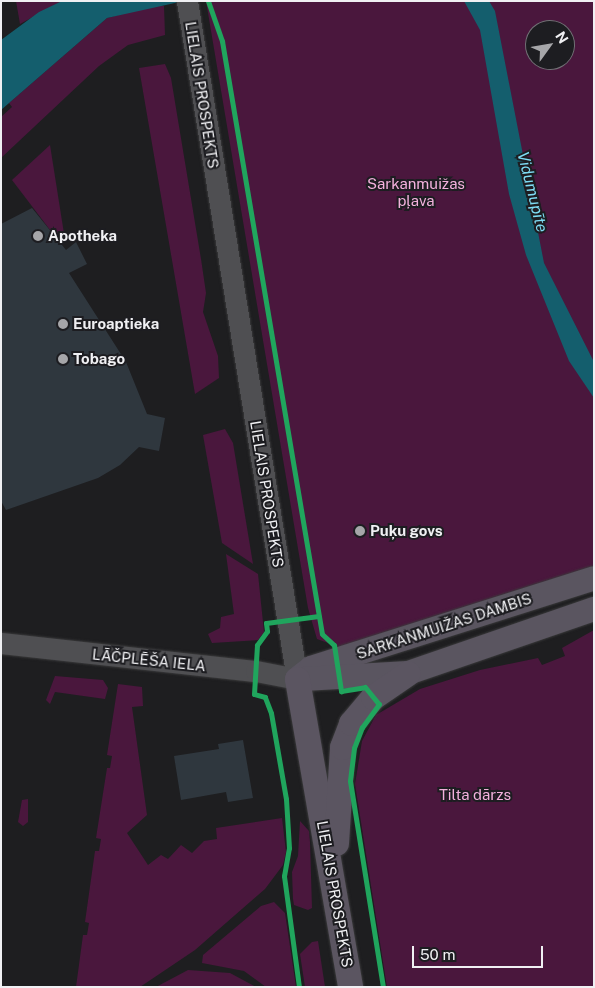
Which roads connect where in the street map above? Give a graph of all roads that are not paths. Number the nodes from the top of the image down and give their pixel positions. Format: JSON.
{"nodes":[{"id":1,"x":188,"y":1,"type":"edge"},
{"id":2,"x":594,"y":578,"type":"edge"},
{"id":3,"x":594,"y":609,"type":"edge"},
{"id":4,"x":1,"y":643,"type":"edge"},
{"id":5,"x":408,"y":673,"type":"junction"},
{"id":6,"x":297,"y":679,"type":"junction"},
{"id":7,"x":334,"y":886,"type":"junction"},
{"id":8,"x":350,"y":987,"type":"edge"}],
"edges":[{"from":1,"to":6,"type":"main road","name":"LIELAIS PROSPEKTS"},
{"from":2,"to":6,"type":"main road","name":"SARKANMUIŽAS DAMBIS"},
{"from":3,"to":5,"type":"main road","name":"SARKANMUIŽAS DAMBIS"},
{"from":4,"to":6,"type":"main road","name":"LĀČPLĒŠA IELA"},
{"from":5,"to":6,"type":"main road","name":"SARKANMUIŽAS DAMBIS"},
{"from":5,"to":7,"type":"highway"},
{"from":6,"to":7,"type":"highway","name":"LIELAIS PROSPEKTS"},
{"from":7,"to":8,"type":"highway","name":"LIELAIS PROSPEKTS"}]}
